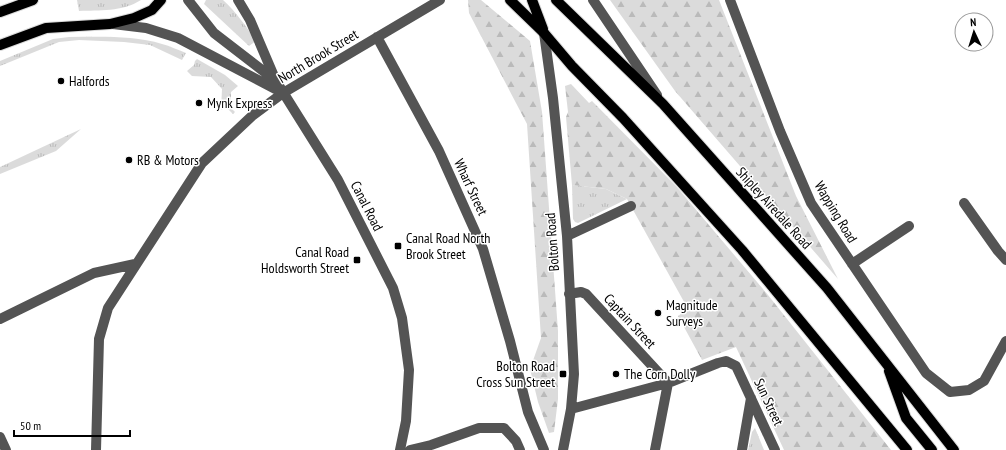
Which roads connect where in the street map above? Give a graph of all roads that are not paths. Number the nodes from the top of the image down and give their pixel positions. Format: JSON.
{"nodes":[{"id":1,"x":33,"y":0,"type":"edge"},
{"id":2,"x":161,"y":0,"type":"edge"},
{"id":3,"x":188,"y":0,"type":"edge"},
{"id":4,"x":440,"y":0,"type":"edge"},
{"id":5,"x":510,"y":0,"type":"edge"},
{"id":6,"x":532,"y":0,"type":"edge"},
{"id":7,"x":556,"y":0,"type":"edge"},
{"id":8,"x":593,"y":0,"type":"edge"},
{"id":9,"x":730,"y":0,"type":"edge"},
{"id":10,"x":238,"y":1,"type":"edge"},
{"id":11,"x":0,"y":12,"type":"edge"},
{"id":12,"x":110,"y":24,"type":"junction"},
{"id":13,"x":544,"y":33,"type":"junction"},
{"id":14,"x":377,"y":37,"type":"junction"},
{"id":15,"x":0,"y":45,"type":"edge"},
{"id":16,"x":276,"y":81,"type":"junction"},
{"id":17,"x":283,"y":93,"type":"junction"},
{"id":18,"x":663,"y":104,"type":"junction"},
{"id":19,"x":964,"y":203,"type":"dead end"},
{"id":20,"x":631,"y":206,"type":"dead end"},
{"id":21,"x":909,"y":226,"type":"dead end"},
{"id":22,"x":567,"y":236,"type":"junction"},
{"id":23,"x":1006,"y":260,"type":"edge"},
{"id":24,"x":135,"y":264,"type":"junction"},
{"id":25,"x":852,"y":264,"type":"junction"},
{"id":26,"x":569,"y":294,"type":"junction"},
{"id":27,"x":0,"y":319,"type":"edge"},
{"id":28,"x":1006,"y":341,"type":"edge"},
{"id":29,"x":885,"y":361,"type":"junction"},
{"id":30,"x":668,"y":383,"type":"junction"},
{"id":31,"x":751,"y":398,"type":"junction"},
{"id":32,"x":571,"y":409,"type":"junction"},
{"id":33,"x":0,"y":437,"type":"edge"},
{"id":34,"x":6,"y":450,"type":"edge"},
{"id":35,"x":96,"y":450,"type":"edge"},
{"id":36,"x":400,"y":450,"type":"edge"},
{"id":37,"x":410,"y":450,"type":"edge"},
{"id":38,"x":520,"y":450,"type":"edge"},
{"id":39,"x":544,"y":450,"type":"edge"},
{"id":40,"x":563,"y":450,"type":"edge"},
{"id":41,"x":655,"y":450,"type":"edge"},
{"id":42,"x":742,"y":450,"type":"edge"},
{"id":43,"x":775,"y":450,"type":"edge"},
{"id":44,"x":907,"y":450,"type":"edge"},
{"id":45,"x":932,"y":450,"type":"edge"},
{"id":46,"x":954,"y":450,"type":"edge"}],
"edges":[{"from":1,"to":11,"type":"main road"},
{"from":2,"to":12,"type":"main road"},
{"from":3,"to":16,"type":"street","name":"Canal Road"},
{"from":4,"to":14,"type":"street","name":"North Brook Street"},
{"from":5,"to":13,"type":"main road"},
{"from":6,"to":13,"type":"main road"},
{"from":7,"to":18,"type":"main road","name":"Shipley Airedale Road"},
{"from":8,"to":18,"type":"street"},
{"from":9,"to":25,"type":"street","name":"Wapping Road"},
{"from":10,"to":16,"type":"street","name":"Canal Road"},
{"from":12,"to":15,"type":"main road"},
{"from":12,"to":17,"type":"street"},
{"from":13,"to":22,"type":"street","name":"Bolton Road"},
{"from":13,"to":44,"type":"main road"},
{"from":14,"to":17,"type":"street","name":"North Brook Street"},
{"from":14,"to":39,"type":"street","name":"Wharf Street"},
{"from":16,"to":17,"type":"street","name":"Canal Road"},
{"from":17,"to":24,"type":"street","name":"North Brook Street"},
{"from":17,"to":36,"type":"street","name":"Canal Road"},
{"from":18,"to":29,"type":"main road","name":"Shipley Airedale Road"},
{"from":19,"to":23,"type":"street"},
{"from":20,"to":22,"type":"street"},
{"from":21,"to":25,"type":"street"},
{"from":22,"to":26,"type":"street","name":"Bolton Road"},
{"from":24,"to":27,"type":"street"},
{"from":24,"to":35,"type":"street","name":"North Brook Street"},
{"from":25,"to":28,"type":"street","name":"Wapping Road"},
{"from":26,"to":30,"type":"street","name":"Captain Street"},
{"from":26,"to":32,"type":"street","name":"Bolton Road"},
{"from":29,"to":45,"type":"main road"},
{"from":29,"to":46,"type":"main road","name":"Shipley Airedale Road"},
{"from":30,"to":31,"type":"street","name":"Sun Street"},
{"from":30,"to":32,"type":"street"},
{"from":30,"to":41,"type":"street"},
{"from":31,"to":42,"type":"street"},
{"from":31,"to":43,"type":"street","name":"Sun Street"},
{"from":32,"to":40,"type":"street","name":"Bolton Road"},
{"from":33,"to":34,"type":"street"},
{"from":37,"to":38,"type":"street"}]}
